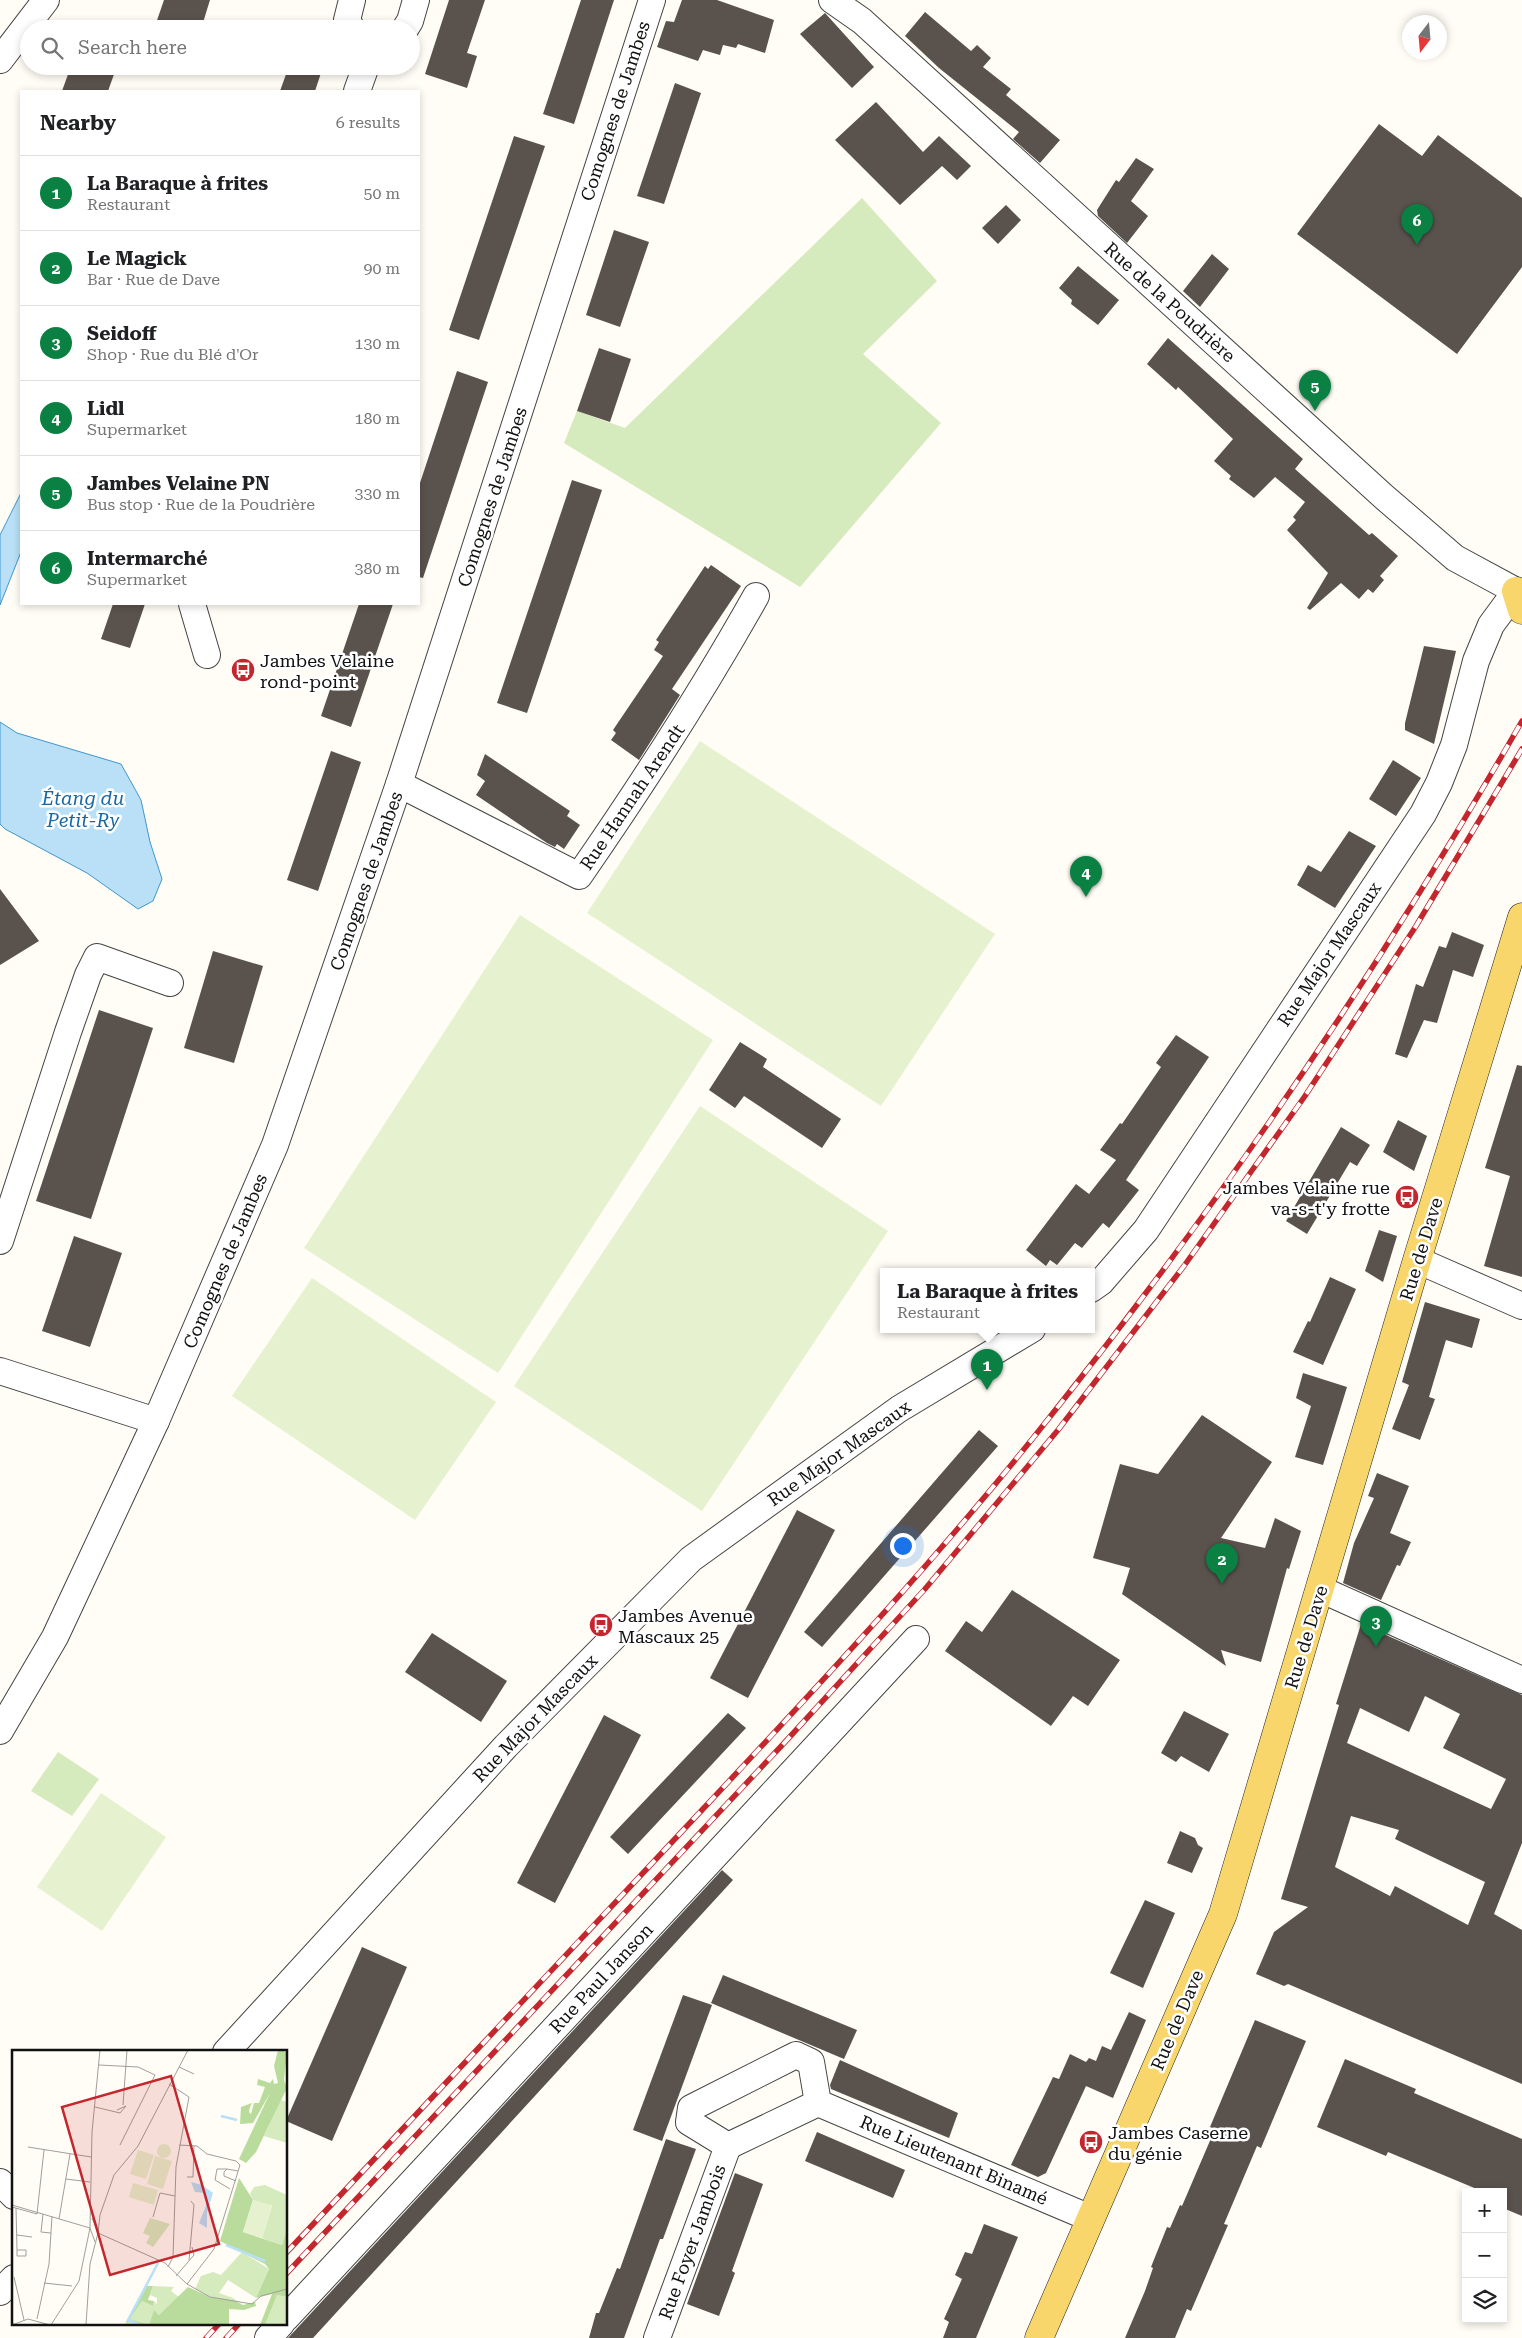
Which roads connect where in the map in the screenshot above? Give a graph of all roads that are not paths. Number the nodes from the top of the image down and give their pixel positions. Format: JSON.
{"nodes":[{"id":1,"x":46,"y":0,"type":"edge"},
{"id":2,"x":352,"y":0,"type":"edge"},
{"id":3,"x":416,"y":0,"type":"edge"},
{"id":4,"x":652,"y":0,"type":"edge"},
{"id":5,"x":832,"y":0,"type":"edge"},
{"id":6,"x":31,"y":20,"type":"edge"},
{"id":7,"x":347,"y":20,"type":"edge"},
{"id":8,"x":410,"y":20,"type":"edge"},
{"id":9,"x":20,"y":34,"type":"edge"},
{"id":10,"x":0,"y":60,"type":"edge"},
{"id":11,"x":363,"y":75,"type":"edge"},
{"id":12,"x":357,"y":90,"type":"edge"},
{"id":13,"x":1521,"y":593,"type":"edge"},
{"id":14,"x":756,"y":596,"type":"dead end"},
{"id":15,"x":192,"y":605,"type":"edge"},
{"id":16,"x":206,"y":655,"type":"dead end"},
{"id":17,"x":399,"y":784,"type":"junction"},
{"id":18,"x":1522,"y":917,"type":"edge"},
{"id":19,"x":170,"y":984,"type":"dead end"},
{"id":20,"x":0,"y":1241,"type":"edge"},
{"id":21,"x":1417,"y":1260,"type":"junction"},
{"id":22,"x":1095,"y":1286,"type":"edge"},
{"id":23,"x":1522,"y":1306,"type":"edge"},
{"id":24,"x":1025,"y":1333,"type":"edge"},
{"id":25,"x":0,"y":1371,"type":"edge"},
{"id":26,"x":156,"y":1421,"type":"junction"},
{"id":27,"x":1320,"y":1589,"type":"junction"},
{"id":28,"x":916,"y":1639,"type":"dead end"},
{"id":29,"x":1522,"y":1680,"type":"edge"},
{"id":30,"x":0,"y":1731,"type":"edge"},
{"id":31,"x":228,"y":2050,"type":"edge"},
{"id":32,"x":818,"y":2103,"type":"junction"},
{"id":33,"x":728,"y":2146,"type":"junction"},
{"id":34,"x":0,"y":2182,"type":"edge"},
{"id":35,"x":12,"y":2194,"type":"edge"},
{"id":36,"x":1090,"y":2218,"type":"junction"},
{"id":37,"x":12,"y":2280,"type":"edge"},
{"id":38,"x":0,"y":2292,"type":"edge"},
{"id":39,"x":288,"y":2316,"type":"edge"},
{"id":40,"x":278,"y":2326,"type":"edge"},
{"id":41,"x":268,"y":2338,"type":"edge"},
{"id":42,"x":656,"y":2338,"type":"edge"},
{"id":43,"x":1039,"y":2338,"type":"edge"}],
"edges":[{"from":1,"to":6,"type":"street"},
{"from":2,"to":7,"type":"street"},
{"from":3,"to":8,"type":"street"},
{"from":4,"to":17,"type":"street","name":"Comognes de Jambes"},
{"from":5,"to":13,"type":"street","name":"Rue de la Poudrière"},
{"from":9,"to":10,"type":"street"},
{"from":11,"to":12,"type":"street"},
{"from":13,"to":22,"type":"street","name":"Rue Major Mascaux"},
{"from":14,"to":17,"type":"street","name":"Rue Hannah Arendt"},
{"from":15,"to":16,"type":"street"},
{"from":17,"to":26,"type":"street","name":"Comognes de Jambes"},
{"from":18,"to":21,"type":"main road","name":"Rue de Dave"},
{"from":19,"to":20,"type":"street"},
{"from":21,"to":23,"type":"street"},
{"from":21,"to":27,"type":"main road","name":"Rue de Dave"},
{"from":24,"to":31,"type":"street","name":"Rue Major Mascaux"},
{"from":25,"to":26,"type":"street"},
{"from":26,"to":30,"type":"street","name":"Comognes de Jambes"},
{"from":27,"to":29,"type":"street"},
{"from":27,"to":36,"type":"main road","name":"Rue de Dave"},
{"from":28,"to":39,"type":"street","name":"Rue Paul Janson"},
{"from":32,"to":33,"type":"street"},
{"from":32,"to":33,"type":"street"},
{"from":32,"to":36,"type":"street","name":"Rue Lieutenant Binamé"},
{"from":33,"to":42,"type":"street","name":"Rue Foyer Jambois"},
{"from":34,"to":35,"type":"street"},
{"from":36,"to":43,"type":"main road","name":"Rue de Dave"},
{"from":37,"to":38,"type":"street"},
{"from":40,"to":41,"type":"street"}]}
